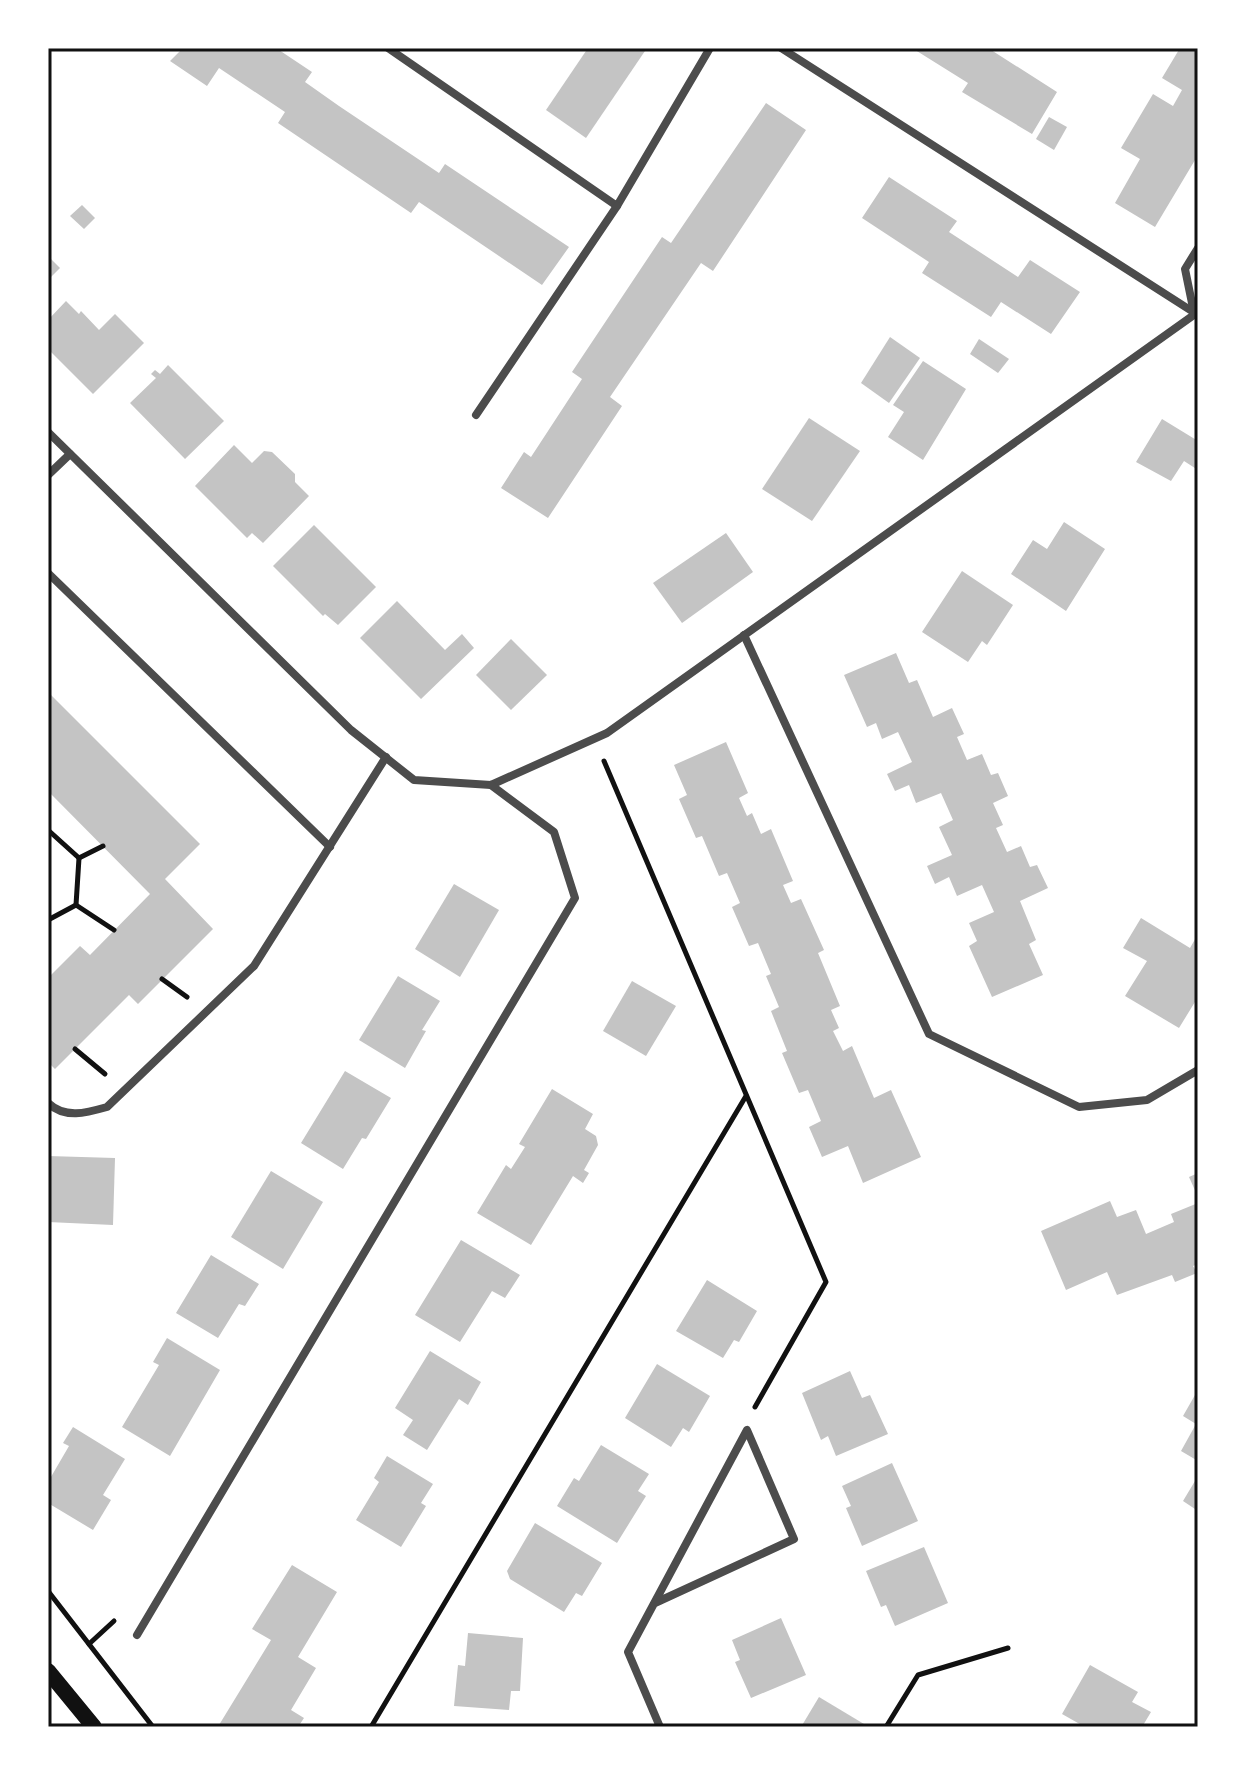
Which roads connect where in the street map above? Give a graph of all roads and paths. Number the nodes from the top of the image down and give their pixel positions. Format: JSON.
{"nodes":[{"id":1,"x":388,"y":48,"type":"edge"},
{"id":2,"x":710,"y":48,"type":"edge"},
{"id":3,"x":781,"y":48,"type":"edge"},
{"id":4,"x":617,"y":206,"type":"junction"},
{"id":5,"x":1198,"y":248,"type":"edge"},
{"id":6,"x":1197,"y":313,"type":"edge"},
{"id":7,"x":476,"y":415,"type":"dead end"},
{"id":8,"x":48,"y":432,"type":"edge"},
{"id":9,"x":70,"y":454,"type":"junction"},
{"id":10,"x":48,"y":475,"type":"edge"},
{"id":11,"x":48,"y":573,"type":"edge"},
{"id":12,"x":744,"y":635,"type":"junction"},
{"id":13,"x":595,"y":739,"type":"junction"},
{"id":14,"x":386,"y":757,"type":"junction"},
{"id":15,"x":491,"y":785,"type":"junction"},
{"id":16,"x":48,"y":830,"type":"edge"},
{"id":17,"x":103,"y":846,"type":"dead end"},
{"id":18,"x":330,"y":847,"type":"junction"},
{"id":19,"x":79,"y":858,"type":"junction"},
{"id":20,"x":76,"y":905,"type":"junction"},
{"id":21,"x":48,"y":920,"type":"edge"},
{"id":22,"x":114,"y":930,"type":"dead end"},
{"id":23,"x":75,"y":1049,"type":"dead end"},
{"id":24,"x":1198,"y":1070,"type":"edge"},
{"id":25,"x":125,"y":1091,"type":"junction"},
{"id":26,"x":747,"y":1096,"type":"junction"},
{"id":27,"x":48,"y":1103,"type":"edge"},
{"id":28,"x":747,"y":1430,"type":"junction"},
{"id":29,"x":48,"y":1591,"type":"edge"},
{"id":30,"x":655,"y":1603,"type":"junction"},
{"id":31,"x":137,"y":1635,"type":"dead end"},
{"id":32,"x":1008,"y":1648,"type":"dead end"},
{"id":33,"x":48,"y":1671,"type":"edge"},
{"id":34,"x":94,"y":1727,"type":"edge"},
{"id":35,"x":153,"y":1727,"type":"edge"},
{"id":36,"x":371,"y":1727,"type":"edge"},
{"id":37,"x":660,"y":1727,"type":"edge"},
{"id":38,"x":886,"y":1727,"type":"edge"}],
"edges":[{"from":1,"to":4,"type":"street"},
{"from":2,"to":4,"type":"street"},
{"from":3,"to":6,"type":"street"},
{"from":4,"to":7,"type":"street"},
{"from":5,"to":6,"type":"street"},
{"from":6,"to":12,"type":"street"},
{"from":8,"to":9,"type":"street"},
{"from":9,"to":10,"type":"street"},
{"from":9,"to":14,"type":"street"},
{"from":11,"to":18,"type":"street"},
{"from":12,"to":13,"type":"street"},
{"from":12,"to":24,"type":"street"},
{"from":13,"to":15,"type":"street"},
{"from":13,"to":26,"type":"path"},
{"from":14,"to":15,"type":"street"},
{"from":14,"to":18,"type":"street"},
{"from":15,"to":31,"type":"street"},
{"from":16,"to":19,"type":"path"},
{"from":17,"to":19,"type":"path"},
{"from":18,"to":25,"type":"street"},
{"from":19,"to":20,"type":"path"},
{"from":20,"to":21,"type":"path"},
{"from":20,"to":22,"type":"path"},
{"from":23,"to":25,"type":"path"},
{"from":25,"to":27,"type":"street"},
{"from":26,"to":28,"type":"path"},
{"from":26,"to":36,"type":"path"},
{"from":28,"to":30,"type":"street"},
{"from":28,"to":30,"type":"street"},
{"from":29,"to":35,"type":"path"},
{"from":30,"to":37,"type":"street"},
{"from":32,"to":38,"type":"path"},
{"from":33,"to":34,"type":"main road"}]}
